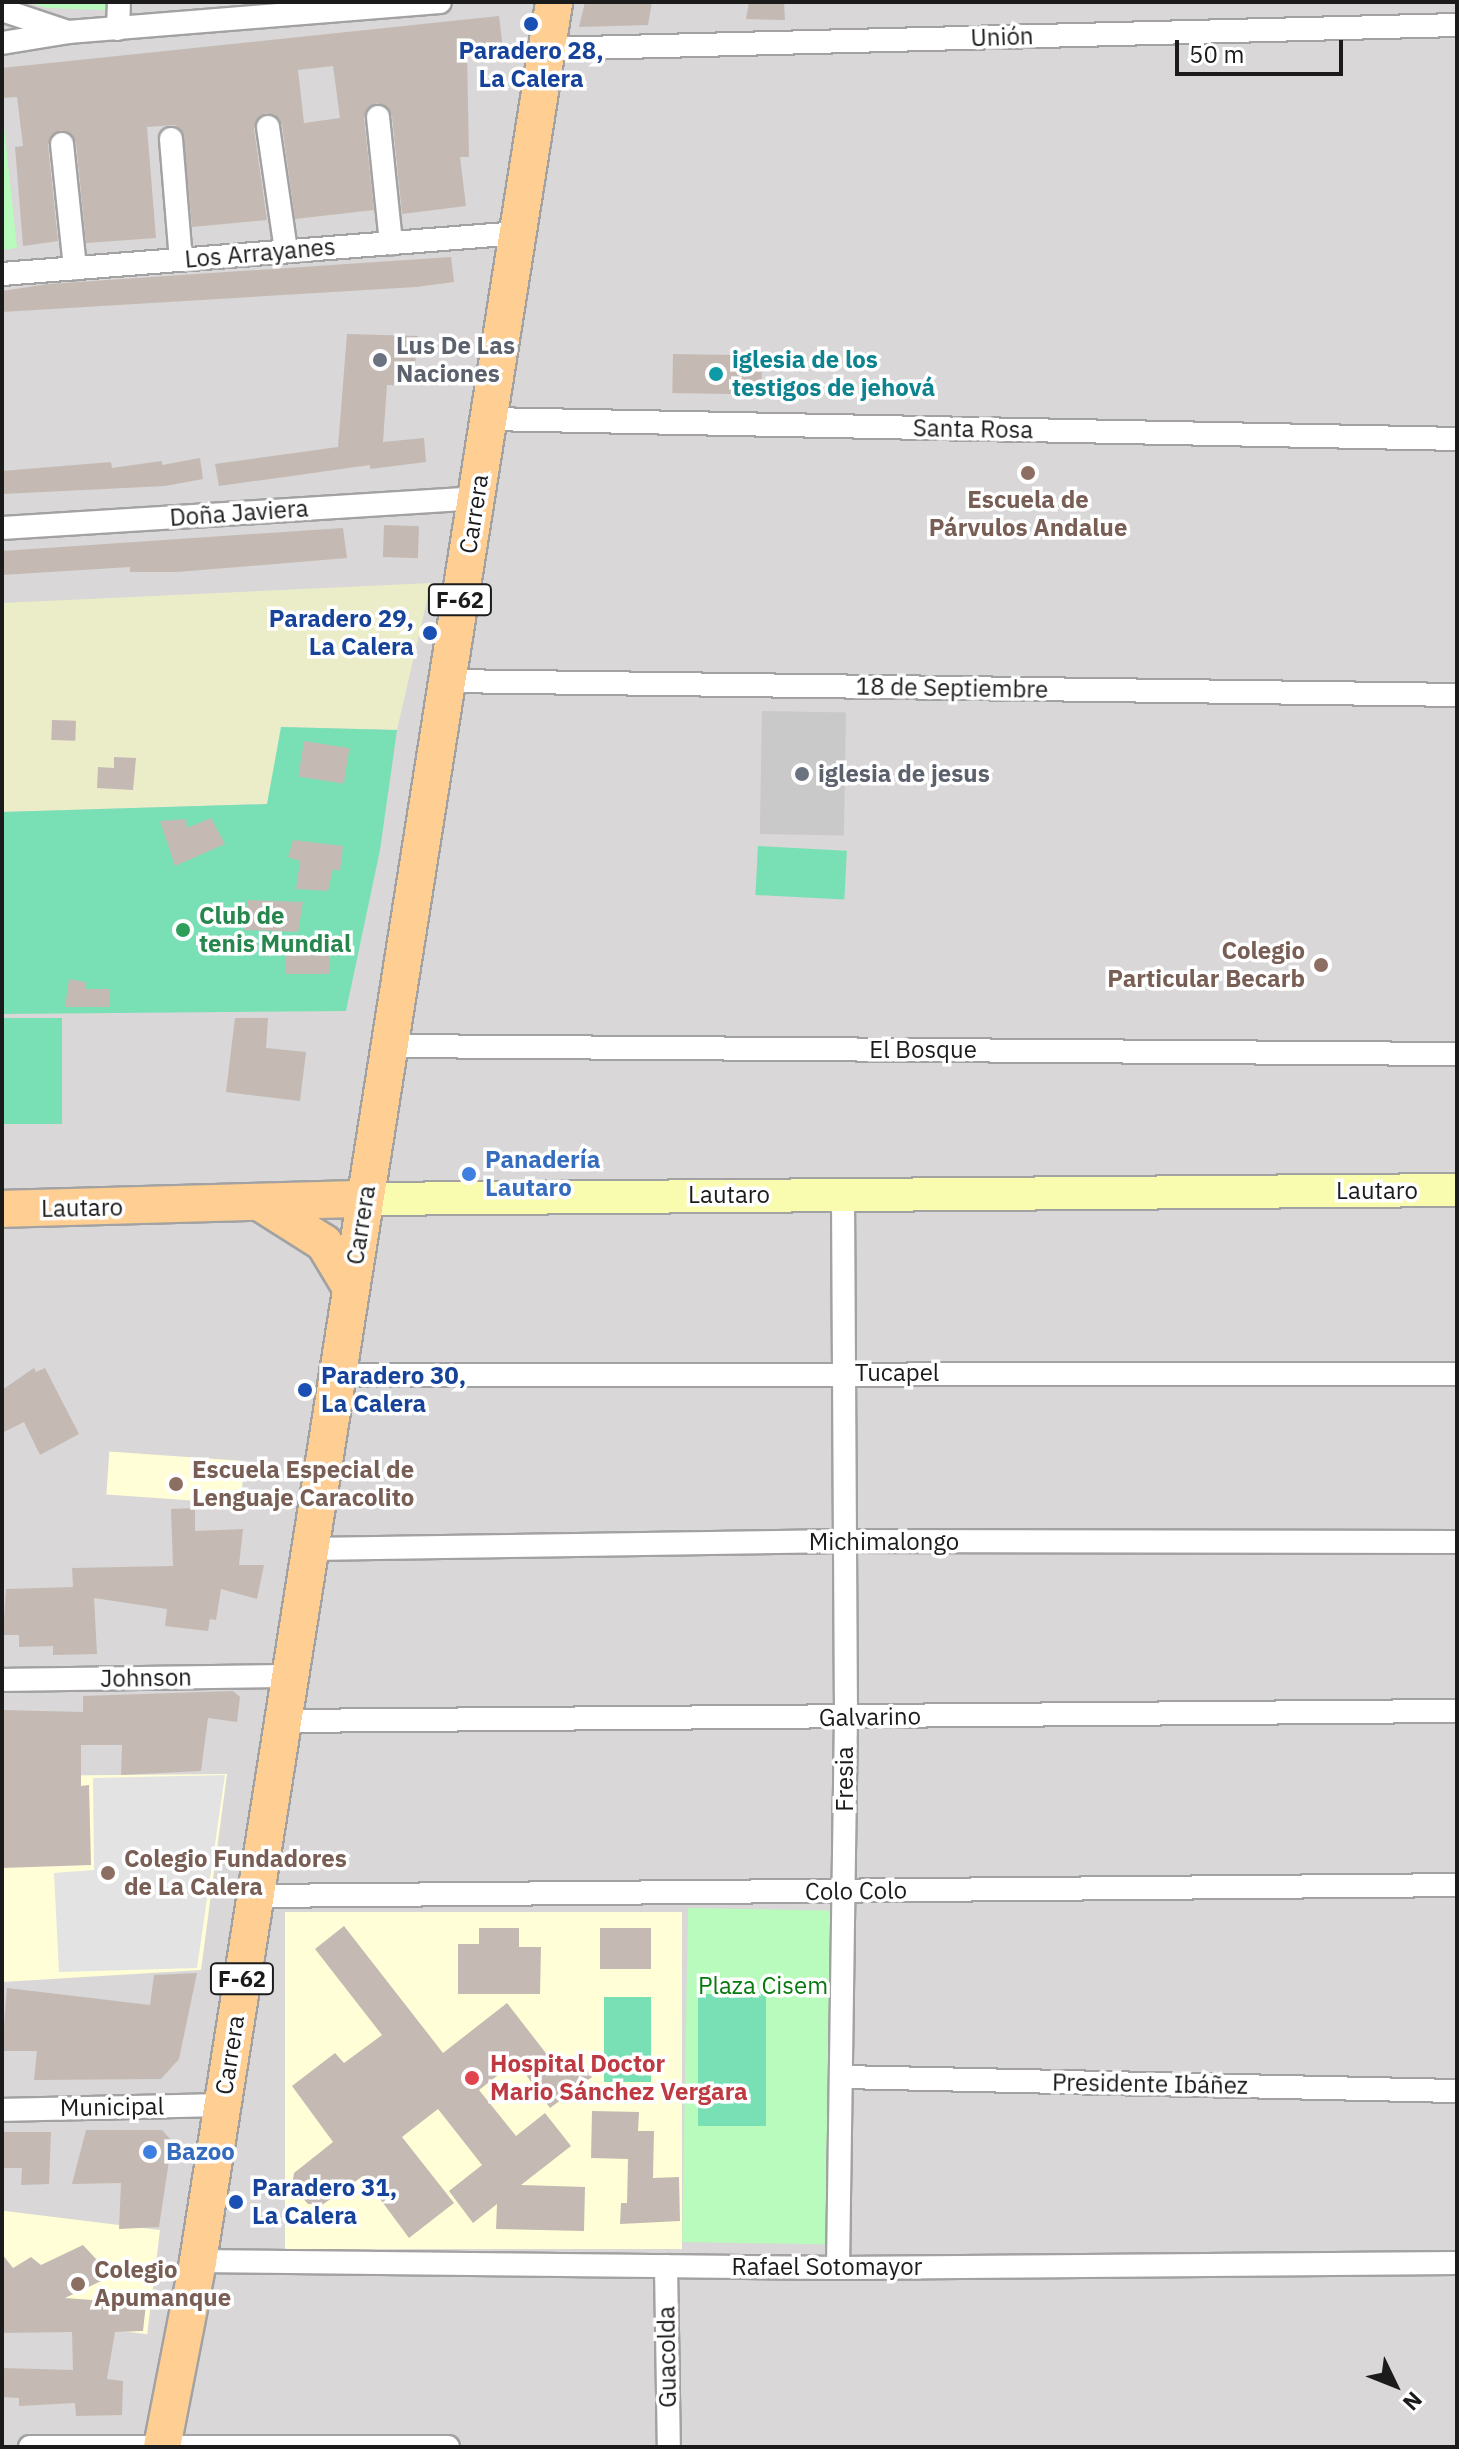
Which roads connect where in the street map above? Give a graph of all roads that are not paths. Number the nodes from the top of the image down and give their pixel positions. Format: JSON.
{"nodes":[{"id":1,"x":119,"y":2,"type":"edge"},
{"id":2,"x":440,"y":2,"type":"edge"},
{"id":3,"x":554,"y":2,"type":"edge"},
{"id":4,"x":387,"y":5,"type":"edge"},
{"id":5,"x":2,"y":10,"type":"edge"},
{"id":6,"x":250,"y":10,"type":"edge"},
{"id":7,"x":1457,"y":25,"type":"edge"},
{"id":8,"x":118,"y":29,"type":"junction"},
{"id":9,"x":68,"y":32,"type":"junction"},
{"id":10,"x":2,"y":43,"type":"edge"},
{"id":11,"x":547,"y":49,"type":"junction"},
{"id":12,"x":378,"y":117,"type":"dead end"},
{"id":13,"x":268,"y":127,"type":"dead end"},
{"id":14,"x":171,"y":139,"type":"dead end"},
{"id":15,"x":62,"y":144,"type":"dead end"},
{"id":16,"x":518,"y":233,"type":"junction"},
{"id":17,"x":391,"y":243,"type":"junction"},
{"id":18,"x":286,"y":251,"type":"junction"},
{"id":19,"x":181,"y":260,"type":"junction"},
{"id":20,"x":75,"y":268,"type":"junction"},
{"id":21,"x":2,"y":274,"type":"edge"},
{"id":22,"x":489,"y":419,"type":"junction"},
{"id":23,"x":1457,"y":439,"type":"edge"},
{"id":24,"x":476,"y":498,"type":"junction"},
{"id":25,"x":2,"y":528,"type":"edge"},
{"id":26,"x":447,"y":681,"type":"junction"},
{"id":27,"x":1457,"y":695,"type":"edge"},
{"id":28,"x":390,"y":1046,"type":"junction"},
{"id":29,"x":1457,"y":1054,"type":"edge"},
{"id":30,"x":1457,"y":1190,"type":"edge"},
{"id":31,"x":843,"y":1194,"type":"junction"},
{"id":32,"x":365,"y":1199,"type":"junction"},
{"id":33,"x":264,"y":1205,"type":"junction"},
{"id":34,"x":2,"y":1209,"type":"edge"},
{"id":35,"x":351,"y":1288,"type":"junction"},
{"id":36,"x":842,"y":1373,"type":"junction"},
{"id":37,"x":1457,"y":1374,"type":"edge"},
{"id":38,"x":338,"y":1375,"type":"junction"},
{"id":39,"x":844,"y":1541,"type":"junction"},
{"id":40,"x":1457,"y":1542,"type":"edge"},
{"id":41,"x":310,"y":1549,"type":"junction"},
{"id":42,"x":290,"y":1676,"type":"junction"},
{"id":43,"x":2,"y":1680,"type":"edge"},
{"id":44,"x":1457,"y":1711,"type":"edge"},
{"id":45,"x":846,"y":1717,"type":"junction"},
{"id":46,"x":283,"y":1721,"type":"junction"},
{"id":47,"x":1457,"y":1885,"type":"edge"},
{"id":48,"x":845,"y":1891,"type":"junction"},
{"id":49,"x":256,"y":1896,"type":"junction"},
{"id":50,"x":843,"y":2077,"type":"junction"},
{"id":51,"x":1457,"y":2091,"type":"edge"},
{"id":52,"x":223,"y":2105,"type":"junction"},
{"id":53,"x":2,"y":2110,"type":"edge"},
{"id":54,"x":198,"y":2261,"type":"junction"},
{"id":55,"x":1457,"y":2263,"type":"edge"},
{"id":56,"x":666,"y":2266,"type":"junction"},
{"id":57,"x":838,"y":2268,"type":"junction"},
{"id":58,"x":162,"y":2446,"type":"edge"},
{"id":59,"x":30,"y":2447,"type":"edge"},
{"id":60,"x":448,"y":2447,"type":"edge"},
{"id":61,"x":669,"y":2447,"type":"edge"}],
"edges":[{"from":1,"to":8,"type":"street"},
{"from":2,"to":4,"type":"street"},
{"from":3,"to":11,"type":"main road","name":"Carrera","number":"F-62"},
{"from":4,"to":6,"type":"street"},
{"from":5,"to":9,"type":"street"},
{"from":6,"to":8,"type":"street"},
{"from":7,"to":11,"type":"street","name":"Unión"},
{"from":8,"to":9,"type":"street"},
{"from":9,"to":10,"type":"street"},
{"from":11,"to":16,"type":"main road","name":"Carrera","number":"F-62"},
{"from":12,"to":17,"type":"street"},
{"from":13,"to":18,"type":"street"},
{"from":14,"to":19,"type":"street"},
{"from":15,"to":20,"type":"street"},
{"from":16,"to":17,"type":"street","name":"Los Arrayanes"},
{"from":16,"to":22,"type":"main road","name":"Carrera","number":"F-62"},
{"from":17,"to":18,"type":"street","name":"Los Arrayanes"},
{"from":18,"to":19,"type":"street","name":"Los Arrayanes"},
{"from":19,"to":20,"type":"street","name":"Los Arrayanes"},
{"from":20,"to":21,"type":"street","name":"Los Arrayanes"},
{"from":22,"to":23,"type":"street","name":"Santa Rosa"},
{"from":22,"to":24,"type":"main road","name":"Carrera","number":"F-62"},
{"from":24,"to":25,"type":"street","name":"Doña Javiera"},
{"from":24,"to":26,"type":"main road","name":"Carrera","number":"F-62"},
{"from":26,"to":27,"type":"street","name":"18 de Septiembre"},
{"from":26,"to":28,"type":"main road","name":"Carrera","number":"F-62"},
{"from":28,"to":29,"type":"street","name":"El Bosque"},
{"from":28,"to":32,"type":"main road","name":"Carrera","number":"F-62"},
{"from":30,"to":31,"type":"street","name":"Lautaro"},
{"from":31,"to":32,"type":"street","name":"Lautaro"},
{"from":31,"to":36,"type":"street","name":"Fresia"},
{"from":32,"to":33,"type":"main road","name":"Lautaro"},
{"from":32,"to":35,"type":"main road","name":"Carrera","number":"F-62"},
{"from":33,"to":34,"type":"main road","name":"Lautaro"},
{"from":33,"to":35,"type":"main road"},
{"from":35,"to":38,"type":"main road","name":"Carrera","number":"F-62"},
{"from":36,"to":37,"type":"street","name":"Tucapel"},
{"from":36,"to":38,"type":"street","name":"Tucapel"},
{"from":36,"to":39,"type":"street","name":"Fresia"},
{"from":38,"to":41,"type":"main road","name":"Carrera","number":"F-62"},
{"from":39,"to":40,"type":"street","name":"Michimalongo"},
{"from":39,"to":41,"type":"street","name":"Michimalongo"},
{"from":39,"to":45,"type":"street","name":"Fresia"},
{"from":41,"to":42,"type":"main road","name":"Carrera","number":"F-62"},
{"from":42,"to":43,"type":"street","name":"Johnson"},
{"from":42,"to":46,"type":"main road","name":"Carrera","number":"F-62"},
{"from":44,"to":45,"type":"street","name":"Galvarino"},
{"from":45,"to":46,"type":"street","name":"Galvarino"},
{"from":45,"to":48,"type":"street","name":"Fresia"},
{"from":46,"to":49,"type":"main road","name":"Carrera","number":"F-62"},
{"from":47,"to":48,"type":"street","name":"Colo Colo"},
{"from":48,"to":49,"type":"street","name":"Colo Colo"},
{"from":48,"to":50,"type":"street","name":"Fresia"},
{"from":49,"to":52,"type":"main road","name":"Carrera","number":"F-62"},
{"from":50,"to":51,"type":"street","name":"Presidente Ibáñez"},
{"from":50,"to":57,"type":"street","name":"Fresia"},
{"from":52,"to":53,"type":"street","name":"Municipal"},
{"from":52,"to":54,"type":"main road","name":"Carrera","number":"F-62"},
{"from":54,"to":56,"type":"street","name":"Rafael Sotomayor"},
{"from":54,"to":58,"type":"main road","name":"Carrera","number":"F-62"},
{"from":55,"to":57,"type":"street","name":"Rafael Sotomayor"},
{"from":56,"to":57,"type":"street","name":"Rafael Sotomayor"},
{"from":56,"to":61,"type":"street","name":"Guacolda"},
{"from":58,"to":59,"type":"street"},
{"from":58,"to":60,"type":"street"}]}
